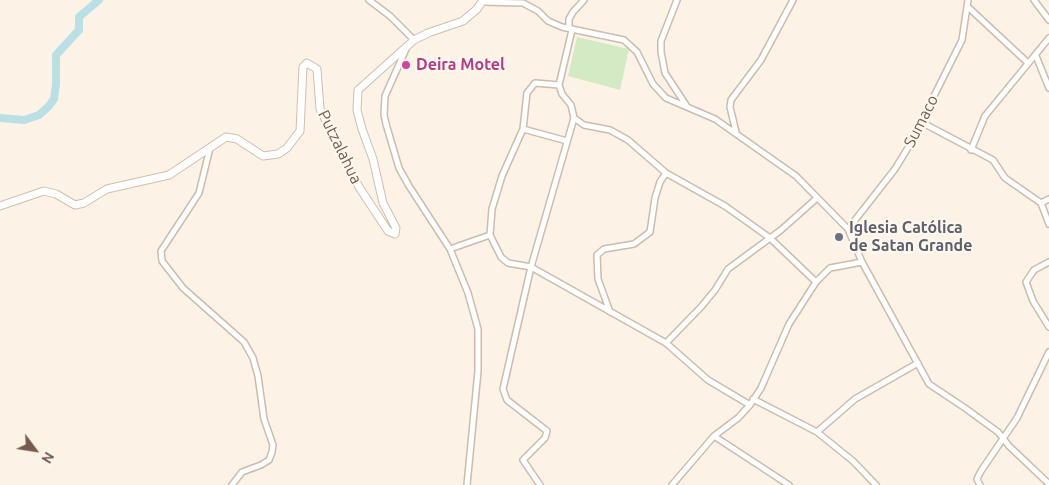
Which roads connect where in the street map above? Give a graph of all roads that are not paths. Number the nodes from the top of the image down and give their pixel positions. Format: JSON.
{"nodes":[{"id":1,"x":370,"y":0,"type":"edge"},
{"id":2,"x":584,"y":0,"type":"edge"},
{"id":3,"x":677,"y":0,"type":"edge"},
{"id":4,"x":793,"y":0,"type":"edge"},
{"id":5,"x":968,"y":0,"type":"edge"},
{"id":6,"x":1034,"y":0,"type":"edge"},
{"id":7,"x":1045,"y":0,"type":"edge"},
{"id":8,"x":483,"y":1,"type":"edge"},
{"id":9,"x":1038,"y":5,"type":"junction"},
{"id":10,"x":968,"y":7,"type":"junction"},
{"id":11,"x":1049,"y":20,"type":"edge"},
{"id":12,"x":572,"y":30,"type":"junction"},
{"id":13,"x":1049,"y":38,"type":"edge"},
{"id":14,"x":414,"y":40,"type":"junction"},
{"id":15,"x":407,"y":47,"type":"junction"},
{"id":16,"x":1036,"y":56,"type":"junction"},
{"id":17,"x":1028,"y":64,"type":"junction"},
{"id":18,"x":559,"y":85,"type":"junction"},
{"id":19,"x":1049,"y":88,"type":"edge"},
{"id":20,"x":686,"y":106,"type":"junction"},
{"id":21,"x":574,"y":118,"type":"junction"},
{"id":22,"x":921,"y":122,"type":"junction"},
{"id":23,"x":584,"y":125,"type":"junction"},
{"id":24,"x":523,"y":129,"type":"junction"},
{"id":25,"x":570,"y":130,"type":"junction"},
{"id":26,"x":736,"y":132,"type":"junction"},
{"id":27,"x":567,"y":141,"type":"junction"},
{"id":28,"x":210,"y":147,"type":"junction"},
{"id":29,"x":972,"y":150,"type":"junction"},
{"id":30,"x":666,"y":173,"type":"junction"},
{"id":31,"x":817,"y":198,"type":"junction"},
{"id":32,"x":1049,"y":198,"type":"edge"},
{"id":33,"x":1041,"y":203,"type":"junction"},
{"id":34,"x":0,"y":206,"type":"edge"},
{"id":35,"x":1049,"y":224,"type":"edge"},
{"id":36,"x":848,"y":229,"type":"junction"},
{"id":37,"x":490,"y":235,"type":"junction"},
{"id":38,"x":770,"y":238,"type":"junction"},
{"id":39,"x":450,"y":249,"type":"junction"},
{"id":40,"x":862,"y":262,"type":"junction"},
{"id":41,"x":1049,"y":262,"type":"edge"},
{"id":42,"x":531,"y":267,"type":"junction"},
{"id":43,"x":816,"y":282,"type":"junction"},
{"id":44,"x":610,"y":312,"type":"junction"},
{"id":45,"x":1049,"y":327,"type":"edge"},
{"id":46,"x":666,"y":343,"type":"junction"},
{"id":47,"x":1049,"y":352,"type":"edge"},
{"id":48,"x":918,"y":363,"type":"junction"},
{"id":49,"x":753,"y":399,"type":"junction"},
{"id":50,"x":750,"y":405,"type":"junction"},
{"id":51,"x":817,"y":432,"type":"junction"},
{"id":52,"x":714,"y":436,"type":"junction"},
{"id":53,"x":1004,"y":438,"type":"junction"},
{"id":54,"x":1049,"y":484,"type":"edge"},
{"id":55,"x":232,"y":485,"type":"edge"},
{"id":56,"x":467,"y":485,"type":"edge"},
{"id":57,"x":540,"y":485,"type":"edge"},
{"id":58,"x":672,"y":485,"type":"edge"},
{"id":59,"x":789,"y":485,"type":"edge"},
{"id":60,"x":876,"y":485,"type":"edge"},
{"id":61,"x":980,"y":485,"type":"edge"}],
"edges":[{"from":1,"to":14,"type":"street"},
{"from":2,"to":12,"type":"street"},
{"from":3,"to":20,"type":"street"},
{"from":4,"to":26,"type":"street"},
{"from":5,"to":10,"type":"street","name":"Sumaco"},
{"from":6,"to":9,"type":"street"},
{"from":7,"to":9,"type":"street"},
{"from":8,"to":12,"type":"street"},
{"from":8,"to":14,"type":"street","name":"Putzalahua"},
{"from":9,"to":11,"type":"street"},
{"from":10,"to":17,"type":"street"},
{"from":10,"to":22,"type":"street","name":"Sumaco"},
{"from":12,"to":18,"type":"street"},
{"from":12,"to":20,"type":"street"},
{"from":13,"to":16,"type":"street"},
{"from":14,"to":15,"type":"street","name":"Putzalahua"},
{"from":15,"to":28,"type":"street","name":"Putzalahua"},
{"from":15,"to":39,"type":"street"},
{"from":16,"to":17,"type":"street"},
{"from":16,"to":19,"type":"street"},
{"from":17,"to":29,"type":"street"},
{"from":18,"to":21,"type":"street"},
{"from":18,"to":24,"type":"street"},
{"from":20,"to":26,"type":"street"},
{"from":21,"to":23,"type":"street"},
{"from":21,"to":25,"type":"street"},
{"from":22,"to":29,"type":"street"},
{"from":22,"to":36,"type":"street","name":"Sumaco"},
{"from":23,"to":25,"type":"street"},
{"from":23,"to":30,"type":"street"},
{"from":24,"to":27,"type":"street"},
{"from":24,"to":37,"type":"street"},
{"from":25,"to":27,"type":"street"},
{"from":26,"to":31,"type":"street"},
{"from":27,"to":42,"type":"street"},
{"from":28,"to":34,"type":"street","name":"Putzalahua"},
{"from":28,"to":55,"type":"street"},
{"from":29,"to":33,"type":"street"},
{"from":30,"to":38,"type":"street"},
{"from":30,"to":44,"type":"street"},
{"from":31,"to":36,"type":"street"},
{"from":31,"to":38,"type":"street"},
{"from":32,"to":33,"type":"street"},
{"from":33,"to":35,"type":"street"},
{"from":36,"to":40,"type":"street"},
{"from":37,"to":39,"type":"street"},
{"from":37,"to":42,"type":"street"},
{"from":38,"to":43,"type":"street"},
{"from":38,"to":46,"type":"street"},
{"from":39,"to":56,"type":"street"},
{"from":40,"to":43,"type":"street"},
{"from":40,"to":48,"type":"street"},
{"from":41,"to":45,"type":"street"},
{"from":42,"to":44,"type":"street"},
{"from":42,"to":57,"type":"street"},
{"from":43,"to":49,"type":"street"},
{"from":44,"to":46,"type":"street"},
{"from":46,"to":50,"type":"street"},
{"from":47,"to":53,"type":"street"},
{"from":48,"to":51,"type":"street"},
{"from":48,"to":53,"type":"street"},
{"from":49,"to":50,"type":"street"},
{"from":49,"to":51,"type":"street"},
{"from":50,"to":52,"type":"street"},
{"from":51,"to":60,"type":"street"},
{"from":52,"to":58,"type":"street"},
{"from":52,"to":59,"type":"street"},
{"from":53,"to":54,"type":"street"},
{"from":53,"to":61,"type":"street"}]}
